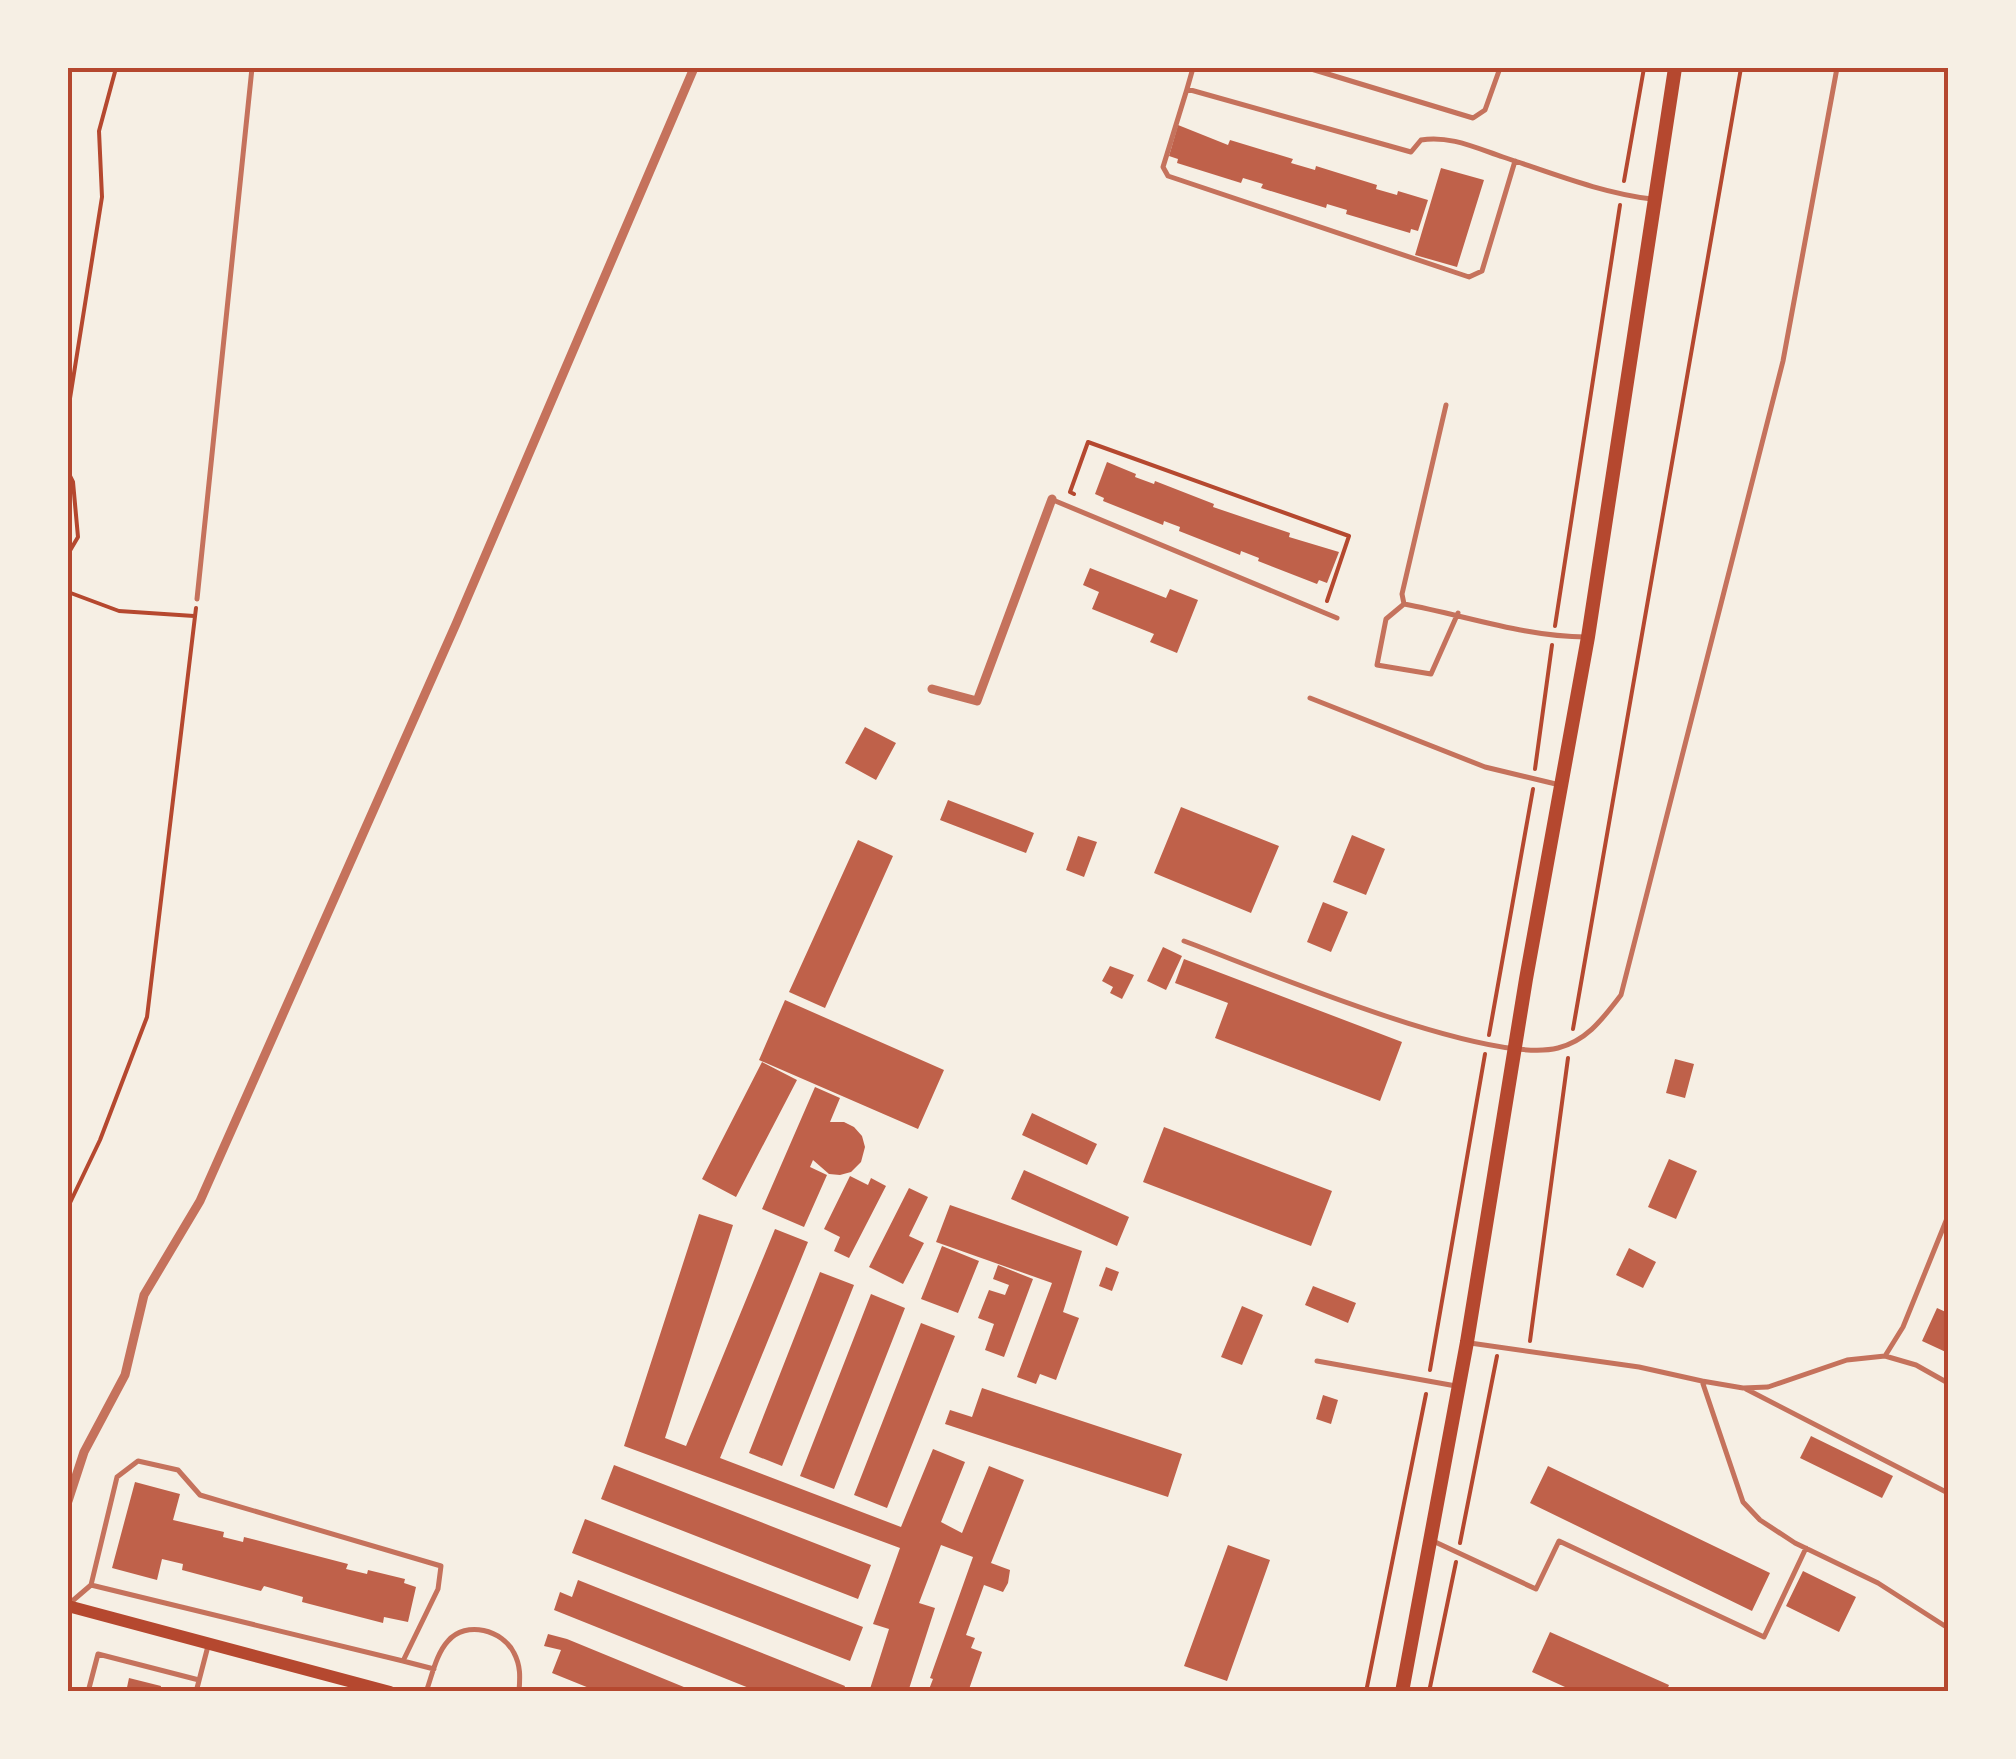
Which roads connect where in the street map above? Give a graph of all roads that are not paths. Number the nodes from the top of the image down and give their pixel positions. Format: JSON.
{"nodes":[{"id":1,"x":252,"y":68,"type":"edge"},
{"id":2,"x":694,"y":68,"type":"edge"},
{"id":3,"x":1194,"y":68,"type":"edge"},
{"id":4,"x":1308,"y":68,"type":"edge"},
{"id":5,"x":1500,"y":68,"type":"edge"},
{"id":6,"x":1675,"y":68,"type":"edge"},
{"id":7,"x":1838,"y":68,"type":"edge"},
{"id":8,"x":1187,"y":89,"type":"junction"},
{"id":9,"x":1514,"y":161,"type":"junction"},
{"id":10,"x":1655,"y":200,"type":"junction"},
{"id":11,"x":1446,"y":404,"type":"dead end"},
{"id":12,"x":1052,"y":499,"type":"joint"},
{"id":13,"x":197,"y":599,"type":"road end"},
{"id":14,"x":1404,"y":604,"type":"junction"},
{"id":15,"x":1458,"y":614,"type":"junction"},
{"id":16,"x":1337,"y":618,"type":"dead end"},
{"id":17,"x":1588,"y":637,"type":"junction"},
{"id":18,"x":932,"y":689,"type":"dead end"},
{"id":19,"x":1310,"y":698,"type":"dead end"},
{"id":20,"x":1562,"y":786,"type":"junction"},
{"id":21,"x":1184,"y":941,"type":"dead end"},
{"id":22,"x":1514,"y":1049,"type":"junction"},
{"id":23,"x":1948,"y":1216,"type":"edge"},
{"id":24,"x":1467,"y":1342,"type":"junction"},
{"id":25,"x":1885,"y":1356,"type":"junction"},
{"id":26,"x":1318,"y":1361,"type":"dead end"},
{"id":27,"x":1702,"y":1381,"type":"junction"},
{"id":28,"x":1948,"y":1383,"type":"edge"},
{"id":29,"x":1459,"y":1387,"type":"junction"},
{"id":30,"x":1744,"y":1388,"type":"junction"},
{"id":31,"x":1948,"y":1492,"type":"edge"},
{"id":32,"x":68,"y":1501,"type":"edge"},
{"id":33,"x":1430,"y":1540,"type":"junction"},
{"id":34,"x":1806,"y":1548,"type":"junction"},
{"id":35,"x":90,"y":1585,"type":"junction"},
{"id":36,"x":68,"y":1606,"type":"edge"},
{"id":37,"x":1948,"y":1628,"type":"edge"},
{"id":38,"x":209,"y":1643,"type":"junction"},
{"id":39,"x":403,"y":1661,"type":"junction"},
{"id":40,"x":434,"y":1669,"type":"junction"},
{"id":41,"x":199,"y":1680,"type":"junction"},
{"id":42,"x":88,"y":1692,"type":"edge"},
{"id":43,"x":196,"y":1692,"type":"edge"},
{"id":44,"x":390,"y":1692,"type":"edge"},
{"id":45,"x":426,"y":1692,"type":"edge"},
{"id":46,"x":519,"y":1692,"type":"edge"},
{"id":47,"x":1402,"y":1692,"type":"edge"}],
"edges":[{"from":1,"to":13,"type":"lane"},
{"from":2,"to":32,"type":"street"},
{"from":3,"to":8,"type":"lane"},
{"from":4,"to":5,"type":"lane"},
{"from":6,"to":10,"type":"main road"},
{"from":7,"to":22,"type":"lane"},
{"from":8,"to":9,"type":"lane"},
{"from":8,"to":9,"type":"lane"},
{"from":9,"to":10,"type":"lane"},
{"from":10,"to":17,"type":"main road"},
{"from":11,"to":14,"type":"lane"},
{"from":12,"to":16,"type":"lane"},
{"from":12,"to":18,"type":"street"},
{"from":14,"to":15,"type":"lane"},
{"from":14,"to":15,"type":"lane"},
{"from":15,"to":17,"type":"lane"},
{"from":17,"to":20,"type":"main road"},
{"from":19,"to":20,"type":"lane"},
{"from":20,"to":22,"type":"main road"},
{"from":21,"to":22,"type":"lane"},
{"from":22,"to":24,"type":"main road"},
{"from":23,"to":25,"type":"lane"},
{"from":24,"to":27,"type":"lane"},
{"from":24,"to":29,"type":"main road"},
{"from":25,"to":28,"type":"lane"},
{"from":25,"to":30,"type":"lane"},
{"from":26,"to":29,"type":"lane"},
{"from":27,"to":30,"type":"lane"},
{"from":27,"to":34,"type":"lane"},
{"from":29,"to":33,"type":"main road"},
{"from":30,"to":31,"type":"lane"},
{"from":33,"to":34,"type":"lane"},
{"from":33,"to":47,"type":"main road"},
{"from":34,"to":37,"type":"lane"},
{"from":35,"to":36,"type":"lane"},
{"from":35,"to":39,"type":"lane"},
{"from":35,"to":39,"type":"lane"},
{"from":36,"to":38,"type":"main road"},
{"from":38,"to":41,"type":"lane"},
{"from":38,"to":44,"type":"main road"},
{"from":39,"to":40,"type":"lane"},
{"from":40,"to":45,"type":"lane"},
{"from":40,"to":46,"type":"lane"},
{"from":41,"to":42,"type":"lane"},
{"from":41,"to":43,"type":"lane"}]}
